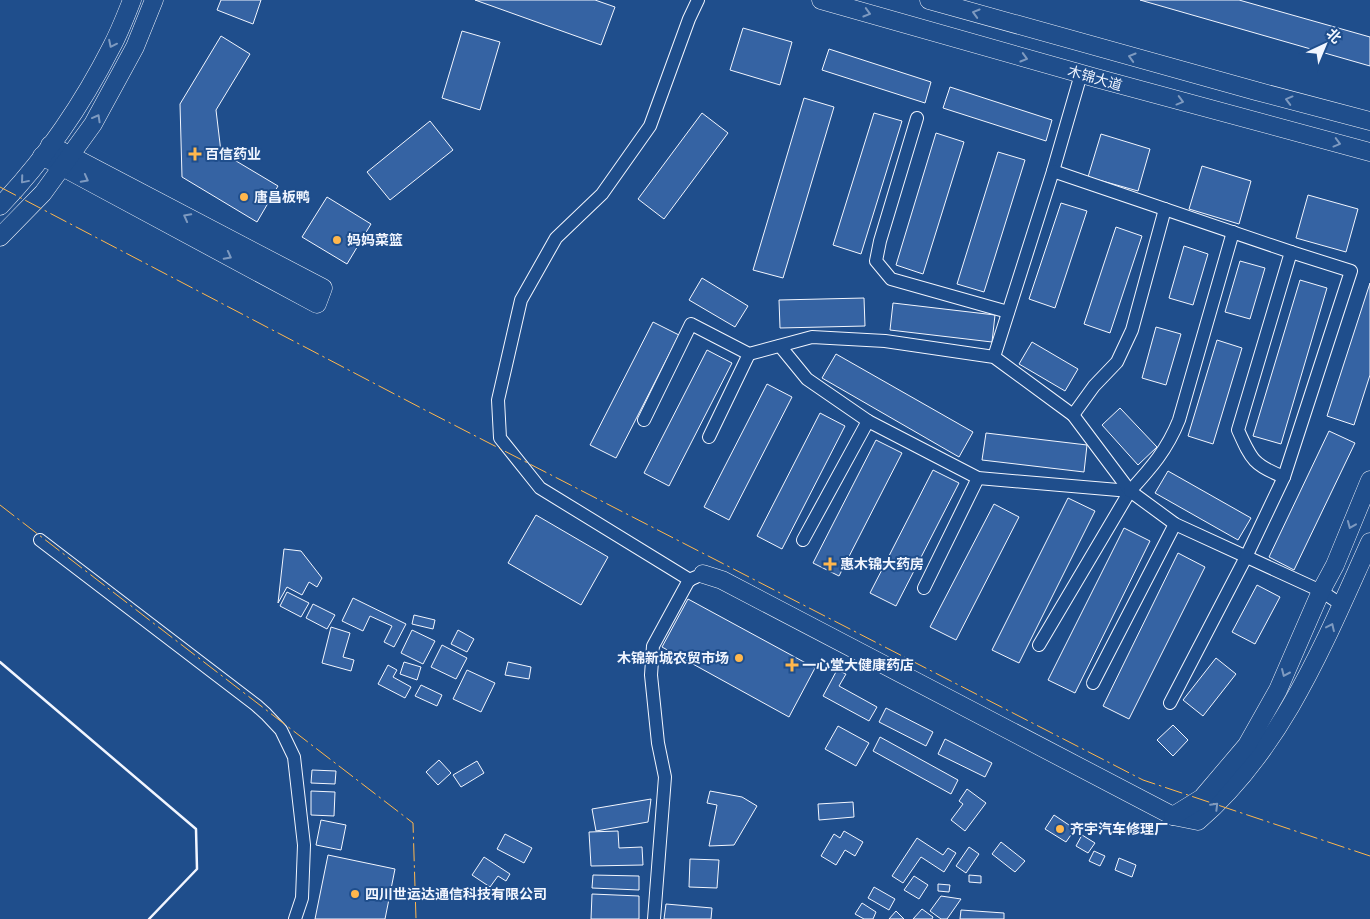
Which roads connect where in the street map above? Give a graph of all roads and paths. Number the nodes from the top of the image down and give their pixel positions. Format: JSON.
{"nodes":[{"id":1,"x":132,"y":0,"type":"edge"},
{"id":2,"x":154,"y":0,"type":"edge"},
{"id":3,"x":698,"y":0,"type":"edge"},
{"id":4,"x":821,"y":0,"type":"edge"},
{"id":5,"x":929,"y":0,"type":"edge"},
{"id":6,"x":1081,"y":74,"type":"junction"},
{"id":7,"x":917,"y":118,"type":"dead end"},
{"id":8,"x":1370,"y":122,"type":"edge"},
{"id":9,"x":46,"y":151,"type":"junction"},
{"id":10,"x":1370,"y":152,"type":"edge"},
{"id":11,"x":66,"y":161,"type":"junction"},
{"id":12,"x":1053,"y":171,"type":"junction"},
{"id":13,"x":0,"y":206,"type":"edge"},
{"id":14,"x":1165,"y":209,"type":"junction"},
{"id":15,"x":1232,"y":232,"type":"junction"},
{"id":16,"x":0,"y":237,"type":"edge"},
{"id":17,"x":1292,"y":252,"type":"junction"},
{"id":18,"x":1008,"y":312,"type":"junction"},
{"id":19,"x":780,"y":346,"type":"junction"},
{"id":20,"x":749,"y":354,"type":"junction"},
{"id":21,"x":994,"y":357,"type":"junction"},
{"id":22,"x":1073,"y":415,"type":"junction"},
{"id":23,"x":644,"y":420,"type":"dead end"},
{"id":24,"x":868,"y":421,"type":"junction"},
{"id":25,"x":709,"y":437,"type":"dead end"},
{"id":26,"x":1284,"y":476,"type":"junction"},
{"id":27,"x":978,"y":478,"type":"junction"},
{"id":28,"x":1370,"y":480,"type":"edge"},
{"id":29,"x":1130,"y":491,"type":"junction"},
{"id":30,"x":1175,"y":524,"type":"junction"},
{"id":31,"x":40,"y":540,"type":"dead end"},
{"id":32,"x":803,"y":540,"type":"dead end"},
{"id":33,"x":1370,"y":542,"type":"edge"},
{"id":34,"x":1246,"y":557,"type":"junction"},
{"id":35,"x":696,"y":577,"type":"junction"},
{"id":36,"x":924,"y":588,"type":"dead end"},
{"id":37,"x":1321,"y":591,"type":"junction"},
{"id":38,"x":1342,"y":605,"type":"junction"},
{"id":39,"x":1039,"y":645,"type":"dead end"},
{"id":40,"x":1093,"y":683,"type":"dead end"},
{"id":41,"x":1170,"y":703,"type":"dead end"},
{"id":42,"x":1173,"y":816,"type":"junction"},
{"id":43,"x":295,"y":919,"type":"edge"},
{"id":44,"x":654,"y":919,"type":"edge"}],
"edges":[{"from":1,"to":9,"type":"street","one_way":true},
{"from":11,"to":2,"type":"street","one_way":true},
{"from":3,"to":35,"type":"street"},
{"from":4,"to":6,"type":"street","name":"木锦大道","one_way":true},
{"from":8,"to":5,"type":"street","one_way":true},
{"from":6,"to":10,"type":"street","name":"木锦大道","one_way":true},
{"from":6,"to":12,"type":"street"},
{"from":7,"to":18,"type":"street"},
{"from":9,"to":11,"type":"street"},
{"from":9,"to":13,"type":"street","one_way":true},
{"from":11,"to":11,"type":"street","one_way":true},
{"from":11,"to":16,"type":"street"},
{"from":12,"to":14,"type":"street"},
{"from":12,"to":18,"type":"street"},
{"from":14,"to":15,"type":"street"},
{"from":14,"to":22,"type":"street"},
{"from":15,"to":17,"type":"street"},
{"from":15,"to":29,"type":"street"},
{"from":17,"to":26,"type":"street"},
{"from":17,"to":26,"type":"street"},
{"from":18,"to":21,"type":"street"},
{"from":19,"to":20,"type":"street"},
{"from":19,"to":21,"type":"street"},
{"from":19,"to":24,"type":"street"},
{"from":20,"to":23,"type":"street"},
{"from":20,"to":25,"type":"street"},
{"from":21,"to":22,"type":"street"},
{"from":22,"to":29,"type":"street"},
{"from":24,"to":27,"type":"street"},
{"from":24,"to":32,"type":"street"},
{"from":26,"to":34,"type":"street"},
{"from":27,"to":29,"type":"street"},
{"from":27,"to":36,"type":"street"},
{"from":28,"to":37,"type":"street","one_way":true},
{"from":29,"to":30,"type":"street"},
{"from":29,"to":39,"type":"street"},
{"from":30,"to":34,"type":"street"},
{"from":30,"to":40,"type":"street"},
{"from":31,"to":43,"type":"street"},
{"from":33,"to":38,"type":"street"},
{"from":34,"to":37,"type":"street"},
{"from":34,"to":41,"type":"street"},
{"from":35,"to":42,"type":"street"},
{"from":35,"to":44,"type":"street"},
{"from":37,"to":38,"type":"street"},
{"from":37,"to":42,"type":"street","one_way":true},
{"from":42,"to":38,"type":"street","one_way":true}]}
